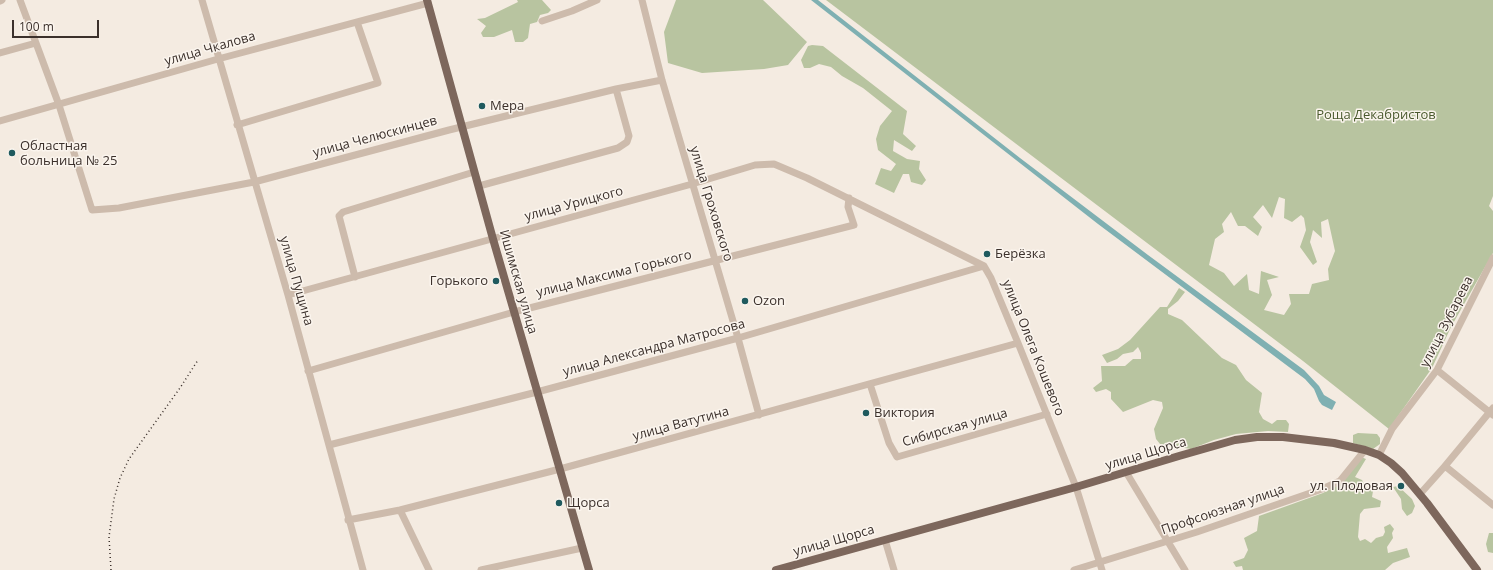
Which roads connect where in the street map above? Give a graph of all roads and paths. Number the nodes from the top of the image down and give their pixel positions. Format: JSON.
{"nodes":[{"id":1,"x":20,"y":0,"type":"edge"},
{"id":2,"x":202,"y":0,"type":"edge"},
{"id":3,"x":597,"y":0,"type":"edge"},
{"id":4,"x":642,"y":0,"type":"edge"},
{"id":5,"x":427,"y":1,"type":"edge"},
{"id":6,"x":542,"y":21,"type":"dead end"},
{"id":7,"x":357,"y":22,"type":"junction"},
{"id":8,"x":36,"y":43,"type":"junction"},
{"id":9,"x":0,"y":53,"type":"edge"},
{"id":10,"x":218,"y":59,"type":"junction"},
{"id":11,"x":662,"y":80,"type":"junction"},
{"id":12,"x":616,"y":89,"type":"junction"},
{"id":13,"x":59,"y":104,"type":"junction"},
{"id":14,"x":0,"y":121,"type":"edge"},
{"id":15,"x":237,"y":125,"type":"junction"},
{"id":16,"x":463,"y":127,"type":"junction"},
{"id":17,"x":474,"y":172,"type":"junction"},
{"id":18,"x":254,"y":182,"type":"junction"},
{"id":19,"x":692,"y":184,"type":"junction"},
{"id":20,"x":478,"y":186,"type":"junction"},
{"id":21,"x":849,"y":198,"type":"junction"},
{"id":22,"x":493,"y":239,"type":"junction"},
{"id":23,"x":1493,"y":258,"type":"edge"},
{"id":24,"x":716,"y":261,"type":"junction"},
{"id":25,"x":984,"y":266,"type":"junction"},
{"id":26,"x":355,"y":278,"type":"junction"},
{"id":27,"x":288,"y":295,"type":"junction"},
{"id":28,"x":514,"y":312,"type":"junction"},
{"id":29,"x":738,"y":338,"type":"junction"},
{"id":30,"x":1018,"y":343,"type":"junction"},
{"id":31,"x":1437,"y":370,"type":"junction"},
{"id":32,"x":308,"y":371,"type":"junction"},
{"id":33,"x":870,"y":384,"type":"junction"},
{"id":34,"x":537,"y":392,"type":"junction"},
{"id":35,"x":1492,"y":412,"type":"edge"},
{"id":36,"x":1047,"y":414,"type":"junction"},
{"id":37,"x":759,"y":415,"type":"junction"},
{"id":38,"x":329,"y":445,"type":"junction"},
{"id":39,"x":1365,"y":450,"type":"junction"},
{"id":40,"x":1379,"y":455,"type":"junction"},
{"id":41,"x":1445,"y":466,"type":"junction"},
{"id":42,"x":560,"y":469,"type":"junction"},
{"id":43,"x":1126,"y":472,"type":"junction"},
{"id":44,"x":1076,"y":487,"type":"junction"},
{"id":45,"x":1420,"y":494,"type":"junction"},
{"id":46,"x":1493,"y":505,"type":"edge"},
{"id":47,"x":400,"y":510,"type":"junction"},
{"id":48,"x":348,"y":520,"type":"junction"},
{"id":49,"x":885,"y":540,"type":"junction"},
{"id":50,"x":1166,"y":541,"type":"junction"},
{"id":51,"x":582,"y":548,"type":"junction"},
{"id":52,"x":1101,"y":567,"type":"edge"},
{"id":53,"x":363,"y":570,"type":"edge"},
{"id":54,"x":429,"y":570,"type":"edge"},
{"id":55,"x":481,"y":570,"type":"edge"},
{"id":56,"x":588,"y":570,"type":"edge"},
{"id":57,"x":776,"y":570,"type":"edge"},
{"id":58,"x":894,"y":570,"type":"edge"},
{"id":59,"x":1074,"y":570,"type":"edge"},
{"id":60,"x":1185,"y":570,"type":"edge"},
{"id":61,"x":1477,"y":570,"type":"edge"}],
"edges":[{"from":1,"to":8,"type":"street"},
{"from":2,"to":10,"type":"street","name":"улица Пущина"},
{"from":3,"to":6,"type":"street"},
{"from":4,"to":11,"type":"street","name":"улица Гроховского"},
{"from":5,"to":7,"type":"street","name":"улица Чкалова"},
{"from":5,"to":16,"type":"main road","name":"Ишимская улица"},
{"from":7,"to":10,"type":"street","name":"улица Чкалова"},
{"from":7,"to":15,"type":"street"},
{"from":8,"to":9,"type":"street"},
{"from":8,"to":13,"type":"street"},
{"from":10,"to":13,"type":"street","name":"улица Чкалова"},
{"from":10,"to":15,"type":"street","name":"улица Пущина"},
{"from":11,"to":12,"type":"street","name":"улица Челюскинцев"},
{"from":11,"to":19,"type":"street","name":"улица Гроховского"},
{"from":12,"to":16,"type":"street","name":"улица Челюскинцев"},
{"from":12,"to":20,"type":"street"},
{"from":13,"to":14,"type":"street","name":"улица Чкалова"},
{"from":13,"to":18,"type":"street","name":"улица Челюскинцев"},
{"from":15,"to":18,"type":"street","name":"улица Пущина"},
{"from":16,"to":17,"type":"main road","name":"Ишимская улица"},
{"from":16,"to":18,"type":"street","name":"улица Челюскинцев"},
{"from":17,"to":20,"type":"main road","name":"Ишимская улица"},
{"from":17,"to":26,"type":"street"},
{"from":18,"to":27,"type":"street","name":"улица Пущина"},
{"from":19,"to":21,"type":"street","name":"улица Урицкого"},
{"from":19,"to":22,"type":"street","name":"улица Урицкого"},
{"from":19,"to":24,"type":"street","name":"улица Гроховского"},
{"from":20,"to":22,"type":"main road","name":"Ишимская улица"},
{"from":21,"to":24,"type":"street","name":"улица Максима Горького"},
{"from":21,"to":25,"type":"street"},
{"from":22,"to":26,"type":"street","name":"улица Урицкого"},
{"from":22,"to":28,"type":"main road","name":"Ишимская улица"},
{"from":23,"to":31,"type":"street","name":"улица Зубарева"},
{"from":24,"to":28,"type":"street","name":"улица Максима Горького"},
{"from":24,"to":29,"type":"street","name":"улица Гроховского"},
{"from":25,"to":29,"type":"street","name":"улица Александра Матросова"},
{"from":25,"to":30,"type":"street","name":"улица Олега Кошевого"},
{"from":26,"to":27,"type":"street","name":"улица Урицкого"},
{"from":27,"to":32,"type":"street","name":"улица Пущина"},
{"from":28,"to":32,"type":"street","name":"улица Максима Горького"},
{"from":28,"to":34,"type":"main road","name":"Ишимская улица"},
{"from":29,"to":34,"type":"street","name":"улица Александра Матросова"},
{"from":29,"to":37,"type":"street","name":"улица Гроховского"},
{"from":30,"to":33,"type":"street","name":"улица Ватутина"},
{"from":30,"to":36,"type":"street","name":"улица Олега Кошевого"},
{"from":31,"to":35,"type":"street"},
{"from":31,"to":40,"type":"street","name":"улица Зубарева"},
{"from":32,"to":38,"type":"street","name":"улица Пущина"},
{"from":33,"to":36,"type":"street","name":"Сибирская улица"},
{"from":33,"to":37,"type":"street","name":"улица Ватутина"},
{"from":34,"to":38,"type":"street","name":"улица Александра Матросова"},
{"from":34,"to":42,"type":"main road","name":"Ишимская улица"},
{"from":35,"to":41,"type":"street"},
{"from":36,"to":44,"type":"street","name":"улица Олега Кошевого"},
{"from":37,"to":42,"type":"street","name":"улица Ватутина"},
{"from":38,"to":48,"type":"street","name":"улица Пущина"},
{"from":39,"to":40,"type":"main road","name":"улица Щорса"},
{"from":39,"to":43,"type":"main road","name":"улица Щорса"},
{"from":39,"to":50,"type":"street","name":"Профсоюзная улица"},
{"from":40,"to":45,"type":"main road","name":"улица Щорса"},
{"from":41,"to":45,"type":"street"},
{"from":41,"to":46,"type":"street"},
{"from":42,"to":47,"type":"street","name":"улица Ватутина"},
{"from":42,"to":51,"type":"main road","name":"Ишимская улица"},
{"from":43,"to":44,"type":"main road","name":"улица Щорса"},
{"from":43,"to":50,"type":"street"},
{"from":44,"to":49,"type":"main road","name":"улица Щорса"},
{"from":44,"to":52,"type":"street","name":"улица Олега Кошевого"},
{"from":45,"to":61,"type":"main road","name":"улица Щорса"},
{"from":47,"to":48,"type":"street","name":"улица Ватутина"},
{"from":47,"to":54,"type":"street"},
{"from":48,"to":53,"type":"street","name":"улица Пущина"},
{"from":49,"to":57,"type":"main road","name":"улица Щорса"},
{"from":49,"to":58,"type":"street"},
{"from":50,"to":52,"type":"street","name":"Профсоюзная улица"},
{"from":50,"to":60,"type":"street"},
{"from":51,"to":55,"type":"street"},
{"from":51,"to":56,"type":"main road","name":"Ишимская улица"},
{"from":52,"to":59,"type":"street","name":"Профсоюзная улица"}]}
